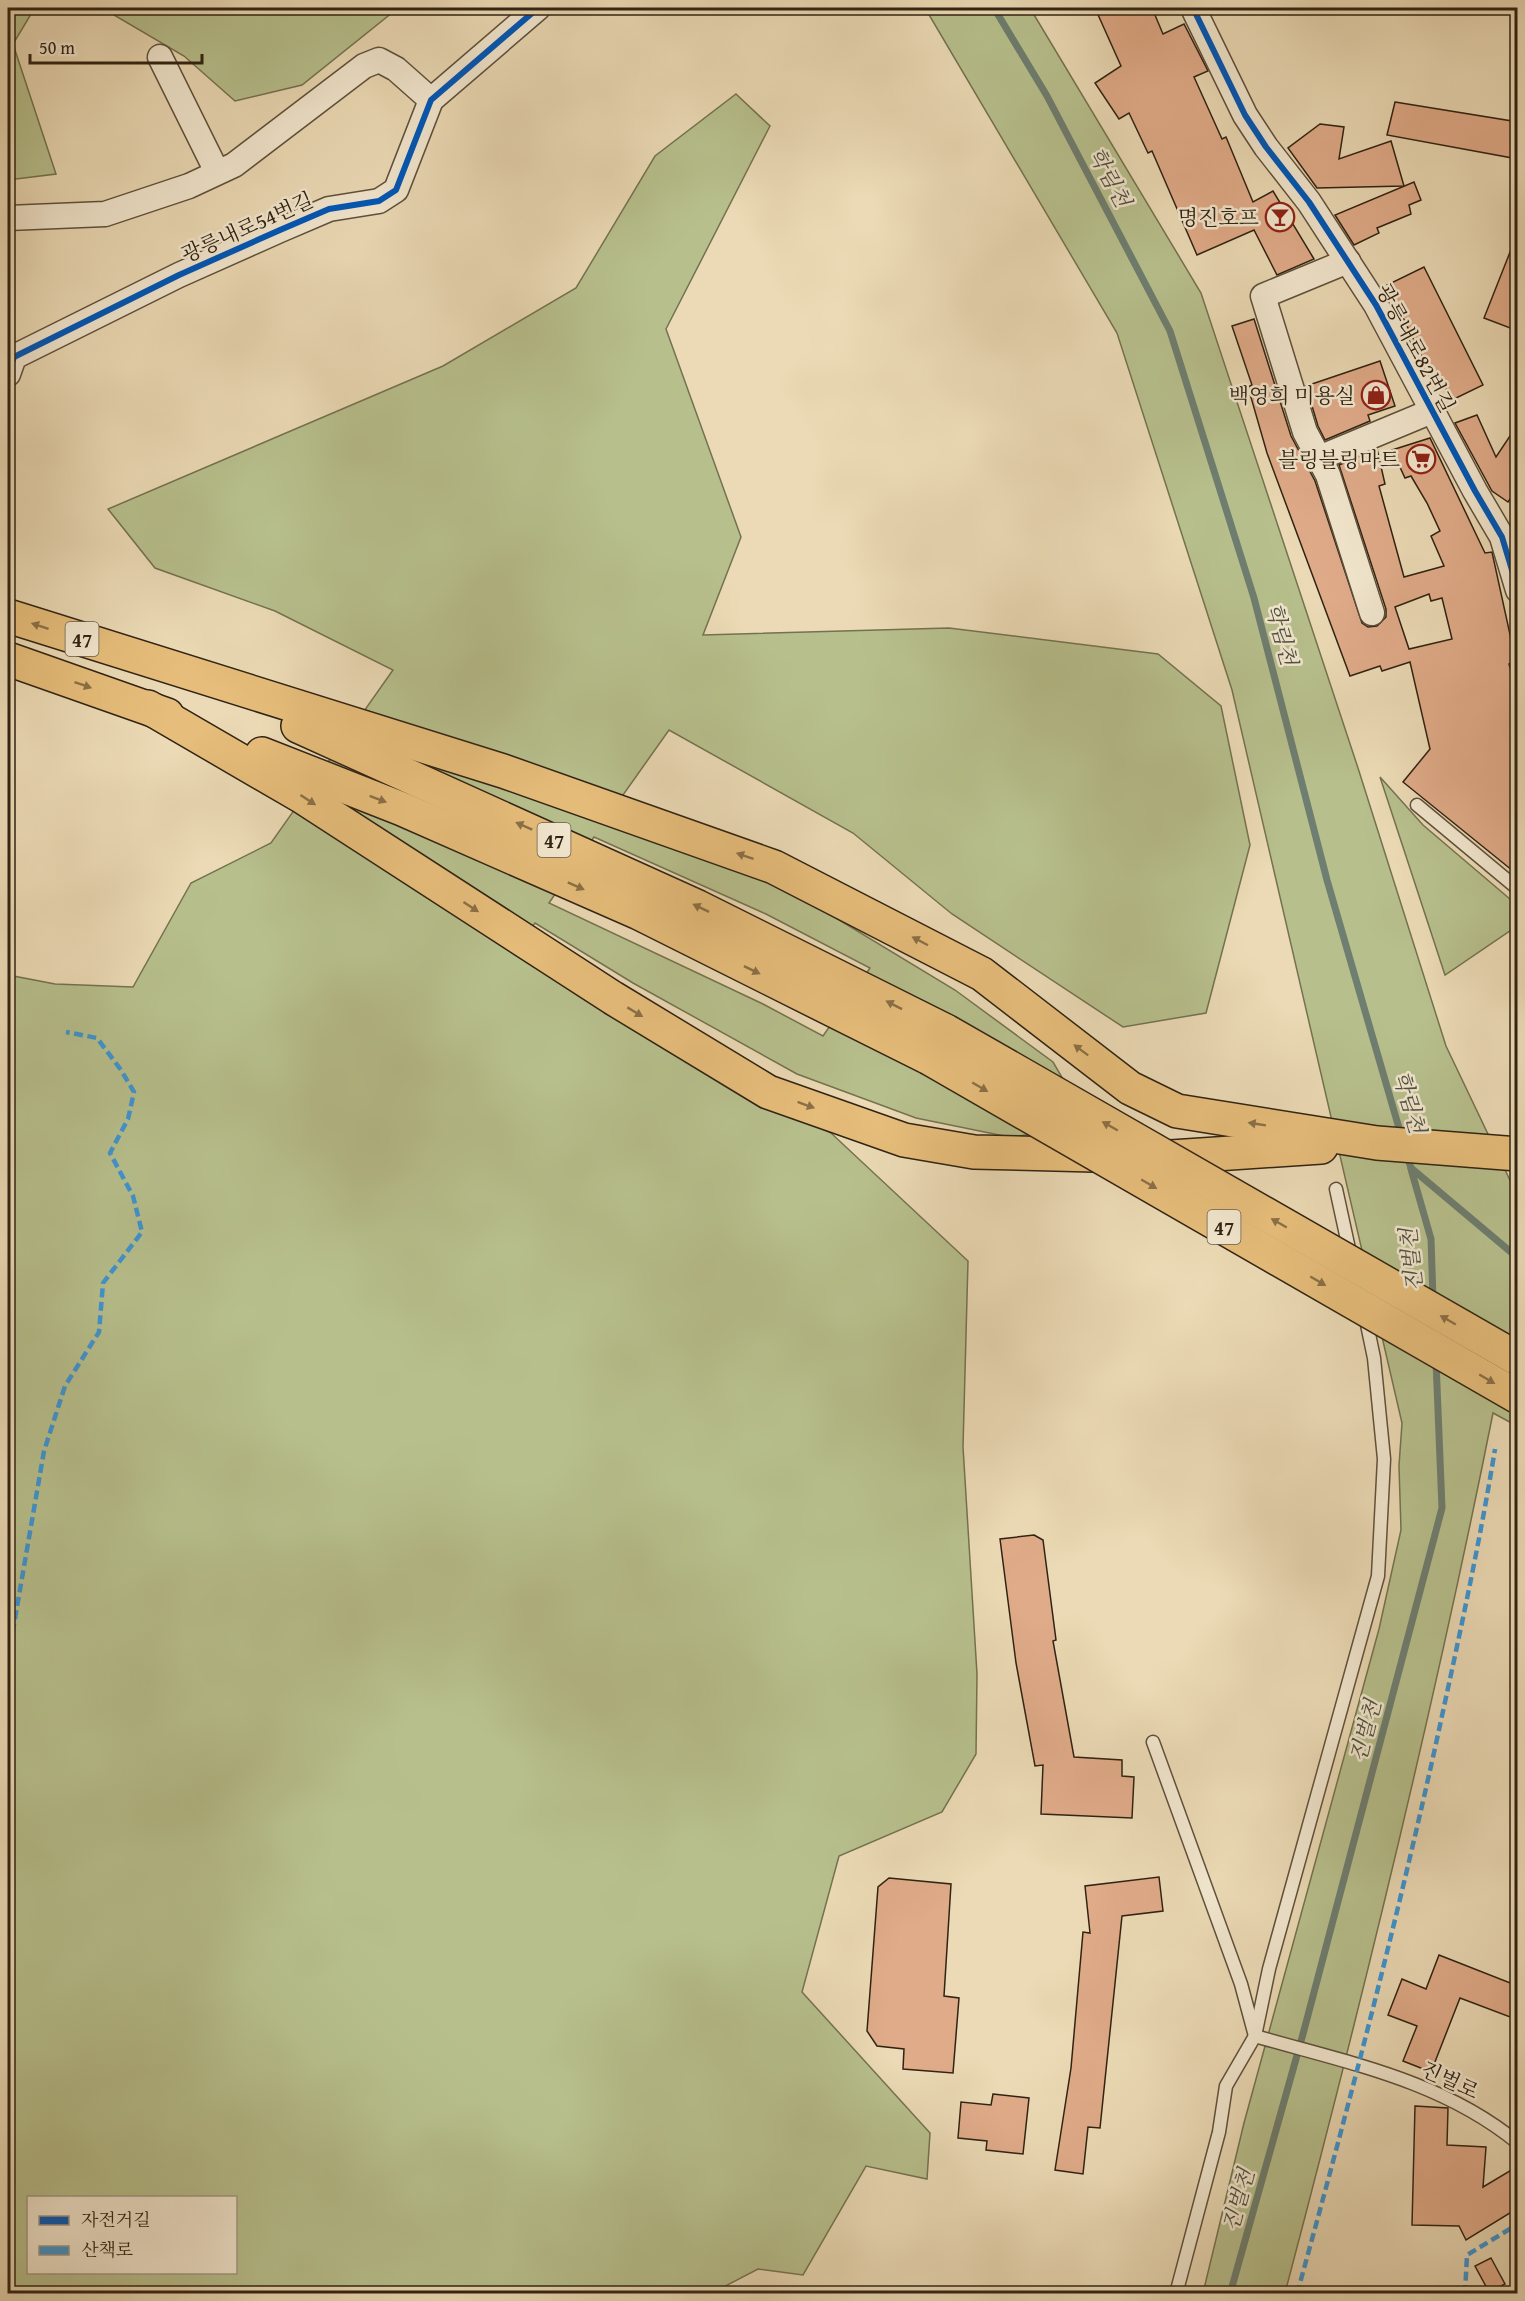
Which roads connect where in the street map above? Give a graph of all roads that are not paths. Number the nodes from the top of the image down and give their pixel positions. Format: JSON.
{"nodes":[{"id":1,"x":538,"y":8,"type":"edge"},
{"id":2,"x":1193,"y":8,"type":"edge"},
{"id":3,"x":160,"y":57,"type":"dead end"},
{"id":4,"x":431,"y":100,"type":"junction"},
{"id":5,"x":217,"y":172,"type":"junction"},
{"id":6,"x":8,"y":218,"type":"edge"},
{"id":7,"x":1348,"y":261,"type":"junction"},
{"id":8,"x":8,"y":374,"type":"edge"},
{"id":9,"x":1432,"y":411,"type":"junction"},
{"id":10,"x":1319,"y":458,"type":"junction"},
{"id":11,"x":1518,"y":590,"type":"edge"},
{"id":12,"x":1372,"y":613,"type":"dead end"},
{"id":13,"x":8,"y":616,"type":"edge"},
{"id":14,"x":8,"y":659,"type":"edge"},
{"id":15,"x":156,"y":663,"type":"junction"},
{"id":16,"x":148,"y":707,"type":"junction"},
{"id":17,"x":1417,"y":805,"type":"dead end"},
{"id":18,"x":1518,"y":889,"type":"edge"},
{"id":19,"x":938,"y":1044,"type":"junction"},
{"id":20,"x":1377,"y":1143,"type":"junction"},
{"id":21,"x":1518,"y":1154,"type":"edge"},
{"id":22,"x":1336,"y":1189,"type":"dead end"},
{"id":23,"x":1518,"y":1359,"type":"edge"},
{"id":24,"x":1518,"y":1397,"type":"edge"},
{"id":25,"x":1153,"y":1742,"type":"dead end"},
{"id":26,"x":1255,"y":2036,"type":"junction"},
{"id":27,"x":1518,"y":2143,"type":"edge"},
{"id":28,"x":1176,"y":2294,"type":"edge"}],
"edges":[{"from":1,"to":4,"type":"street","name":"광릉내로54번길"},
{"from":2,"to":7,"type":"street","name":"광릉내로82번길"},
{"from":3,"to":5,"type":"street"},
{"from":4,"to":5,"type":"street"},
{"from":4,"to":8,"type":"street","name":"광릉내로54번길"},
{"from":5,"to":6,"type":"street"},
{"from":7,"to":9,"type":"street","name":"광릉내로82번길"},
{"from":7,"to":10,"type":"street"},
{"from":9,"to":10,"type":"street"},
{"from":9,"to":11,"type":"street","name":"광릉내로82번길"},
{"from":10,"to":12,"type":"street"},
{"from":15,"to":13,"type":"highway","number":"47","one_way":true},
{"from":14,"to":16,"type":"highway","number":"47","one_way":true},
{"from":19,"to":15,"type":"highway","number":"47","one_way":true},
{"from":20,"to":15,"type":"highway","one_way":true},
{"from":16,"to":19,"type":"highway","number":"47","one_way":true},
{"from":16,"to":20,"type":"highway","one_way":true},
{"from":17,"to":18,"type":"lane"},
{"from":23,"to":19,"type":"highway","number":"47","one_way":true,"bridge":true},
{"from":19,"to":24,"type":"highway","number":"47","one_way":true,"bridge":true},
{"from":20,"to":21,"type":"highway"},
{"from":22,"to":26,"type":"lane"},
{"from":25,"to":26,"type":"lane"},
{"from":26,"to":27,"type":"lane","name":"진벌로"},
{"from":26,"to":28,"type":"lane"}]}
